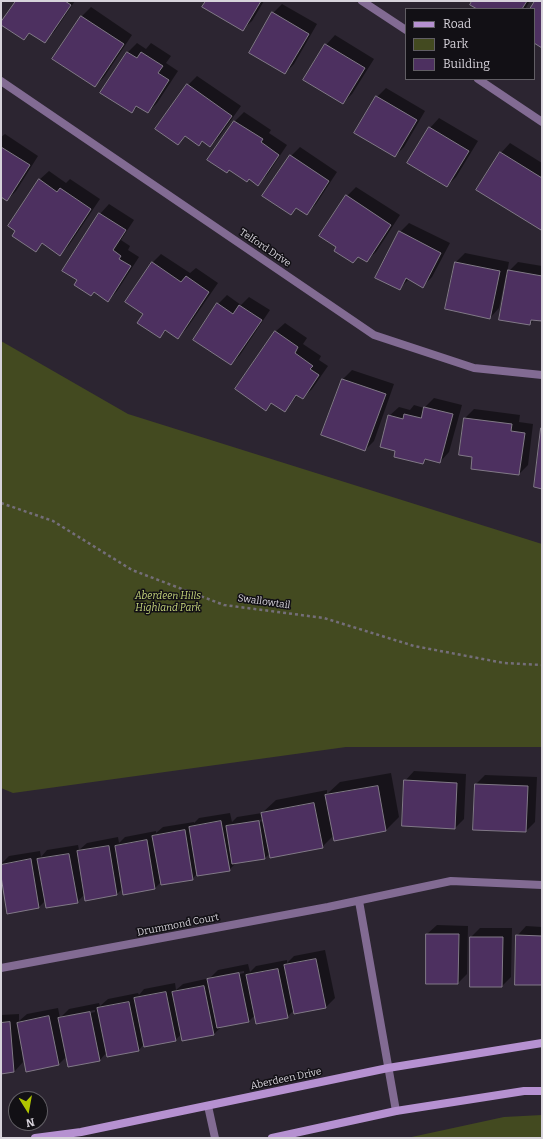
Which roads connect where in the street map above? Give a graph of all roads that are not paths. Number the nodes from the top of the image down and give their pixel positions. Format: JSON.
{"nodes":[{"id":1,"x":362,"y":1,"type":"edge"},
{"id":2,"x":405,"y":29,"type":"edge"},
{"id":3,"x":479,"y":80,"type":"edge"},
{"id":4,"x":1,"y":81,"type":"edge"},
{"id":5,"x":542,"y":122,"type":"edge"},
{"id":6,"x":542,"y":375,"type":"edge"},
{"id":7,"x":542,"y":885,"type":"edge"},
{"id":8,"x":359,"y":901,"type":"junction"},
{"id":9,"x":1,"y":968,"type":"edge"},
{"id":10,"x":542,"y":1043,"type":"edge"},
{"id":11,"x":388,"y":1068,"type":"junction"},
{"id":12,"x":542,"y":1091,"type":"edge"},
{"id":13,"x":208,"y":1106,"type":"junction"},
{"id":14,"x":396,"y":1111,"type":"junction"},
{"id":15,"x":35,"y":1138,"type":"edge"},
{"id":16,"x":215,"y":1138,"type":"edge"},
{"id":17,"x":272,"y":1138,"type":"edge"}],
"edges":[{"from":1,"to":2,"type":"street"},
{"from":3,"to":5,"type":"street"},
{"from":4,"to":6,"type":"street","name":"Telford Drive"},
{"from":7,"to":8,"type":"street","name":"Drummond Court"},
{"from":8,"to":9,"type":"street","name":"Drummond Court"},
{"from":8,"to":11,"type":"street"},
{"from":10,"to":11,"type":"main road","name":"Aberdeen Drive"},
{"from":11,"to":13,"type":"main road","name":"Aberdeen Drive"},
{"from":11,"to":14,"type":"street"},
{"from":12,"to":14,"type":"main road"},
{"from":13,"to":15,"type":"main road","name":"Aberdeen Drive"},
{"from":13,"to":16,"type":"street"},
{"from":14,"to":17,"type":"main road"}]}
